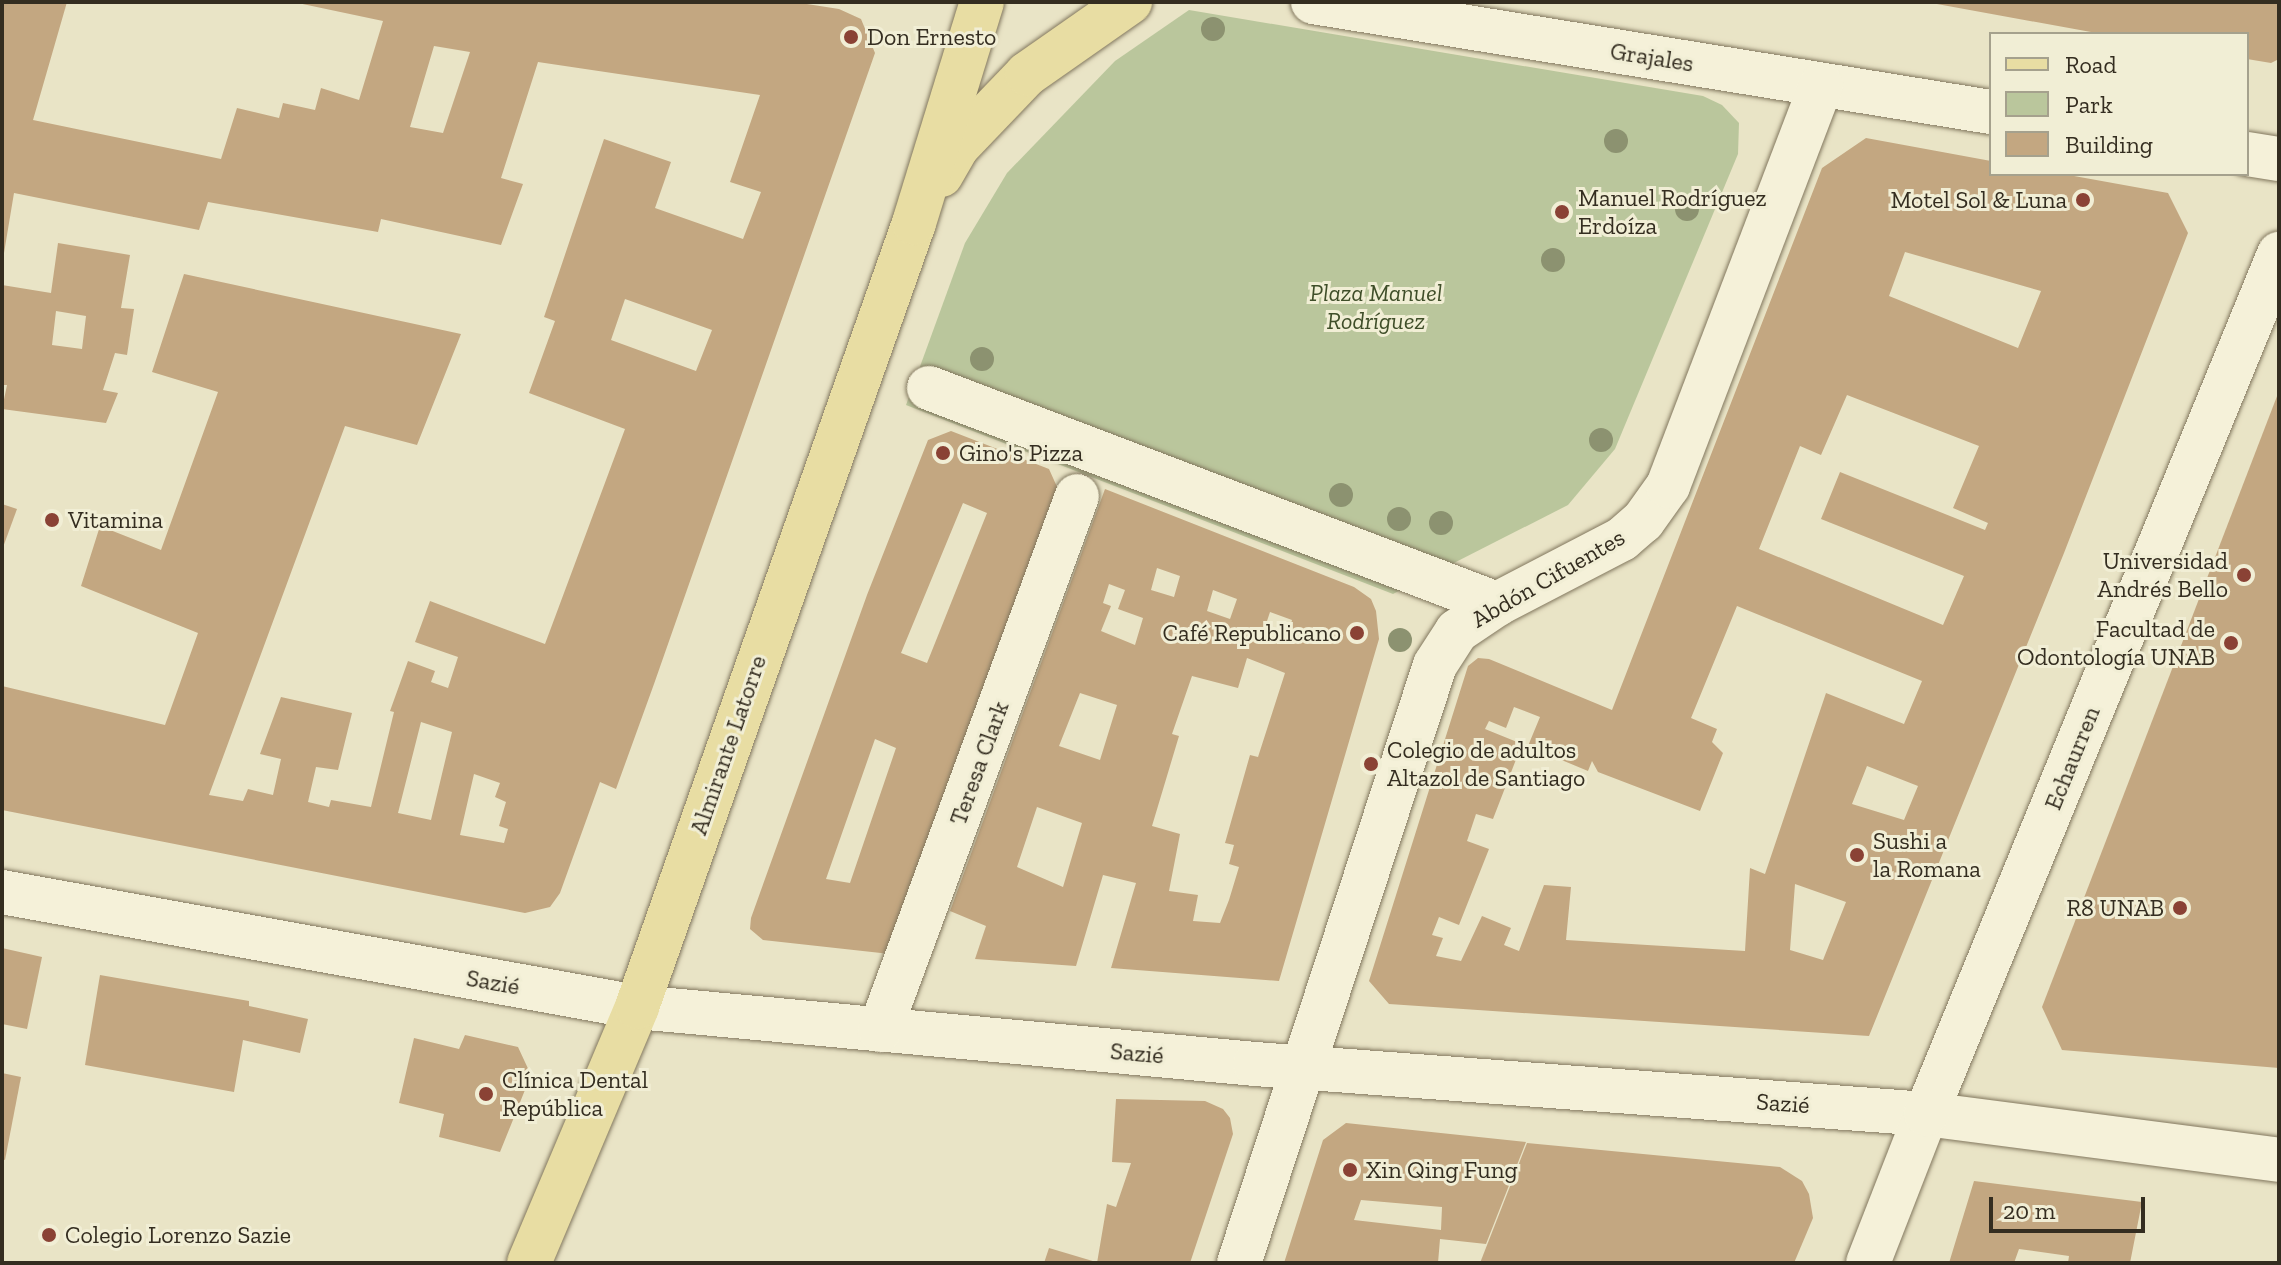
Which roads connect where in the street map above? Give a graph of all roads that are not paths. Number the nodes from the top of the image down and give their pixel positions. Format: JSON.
{"nodes":[{"id":1,"x":982,"y":2,"type":"edge"},
{"id":2,"x":1130,"y":2,"type":"edge"},
{"id":3,"x":1313,"y":2,"type":"edge"},
{"id":4,"x":1821,"y":85,"type":"junction"},
{"id":5,"x":1989,"y":112,"type":"edge"},
{"id":6,"x":2249,"y":154,"type":"edge"},
{"id":7,"x":2279,"y":159,"type":"edge"},
{"id":8,"x":914,"y":223,"type":"junction"},
{"id":9,"x":2279,"y":254,"type":"edge"},
{"id":10,"x":929,"y":388,"type":"dead end"},
{"id":11,"x":1077,"y":496,"type":"dead end"},
{"id":12,"x":1497,"y":604,"type":"junction"},
{"id":13,"x":2,"y":892,"type":"edge"},
{"id":14,"x":637,"y":1007,"type":"junction"},
{"id":15,"x":880,"y":1030,"type":"junction"},
{"id":16,"x":1302,"y":1067,"type":"junction"},
{"id":17,"x":1926,"y":1114,"type":"junction"},
{"id":18,"x":2279,"y":1160,"type":"edge"},
{"id":19,"x":529,"y":1263,"type":"edge"},
{"id":20,"x":1239,"y":1263,"type":"edge"},
{"id":21,"x":1868,"y":1263,"type":"edge"}],
"edges":[{"from":1,"to":8,"type":"main road","name":"Almirante Latorre"},
{"from":2,"to":8,"type":"main road","name":"Almirante Latorre"},
{"from":3,"to":4,"type":"street","name":"Grajales"},
{"from":4,"to":5,"type":"street","name":"Grajales"},
{"from":4,"to":12,"type":"street","name":"Abdón Cifuentes"},
{"from":6,"to":7,"type":"street"},
{"from":8,"to":14,"type":"main road","name":"Almirante Latorre"},
{"from":9,"to":17,"type":"street","name":"Echaurren"},
{"from":10,"to":12,"type":"street"},
{"from":11,"to":15,"type":"street","name":"Teresa Clark"},
{"from":12,"to":16,"type":"street","name":"Abdón Cifuentes"},
{"from":13,"to":14,"type":"street","name":"Sazié"},
{"from":14,"to":15,"type":"street","name":"Sazié"},
{"from":14,"to":19,"type":"main road","name":"Almirante Latorre"},
{"from":15,"to":16,"type":"street","name":"Sazié"},
{"from":16,"to":17,"type":"street","name":"Sazié"},
{"from":16,"to":20,"type":"street","name":"Abdón Cifuentes"},
{"from":17,"to":18,"type":"street","name":"Sazié"},
{"from":17,"to":21,"type":"street","name":"Echaurren"}]}
